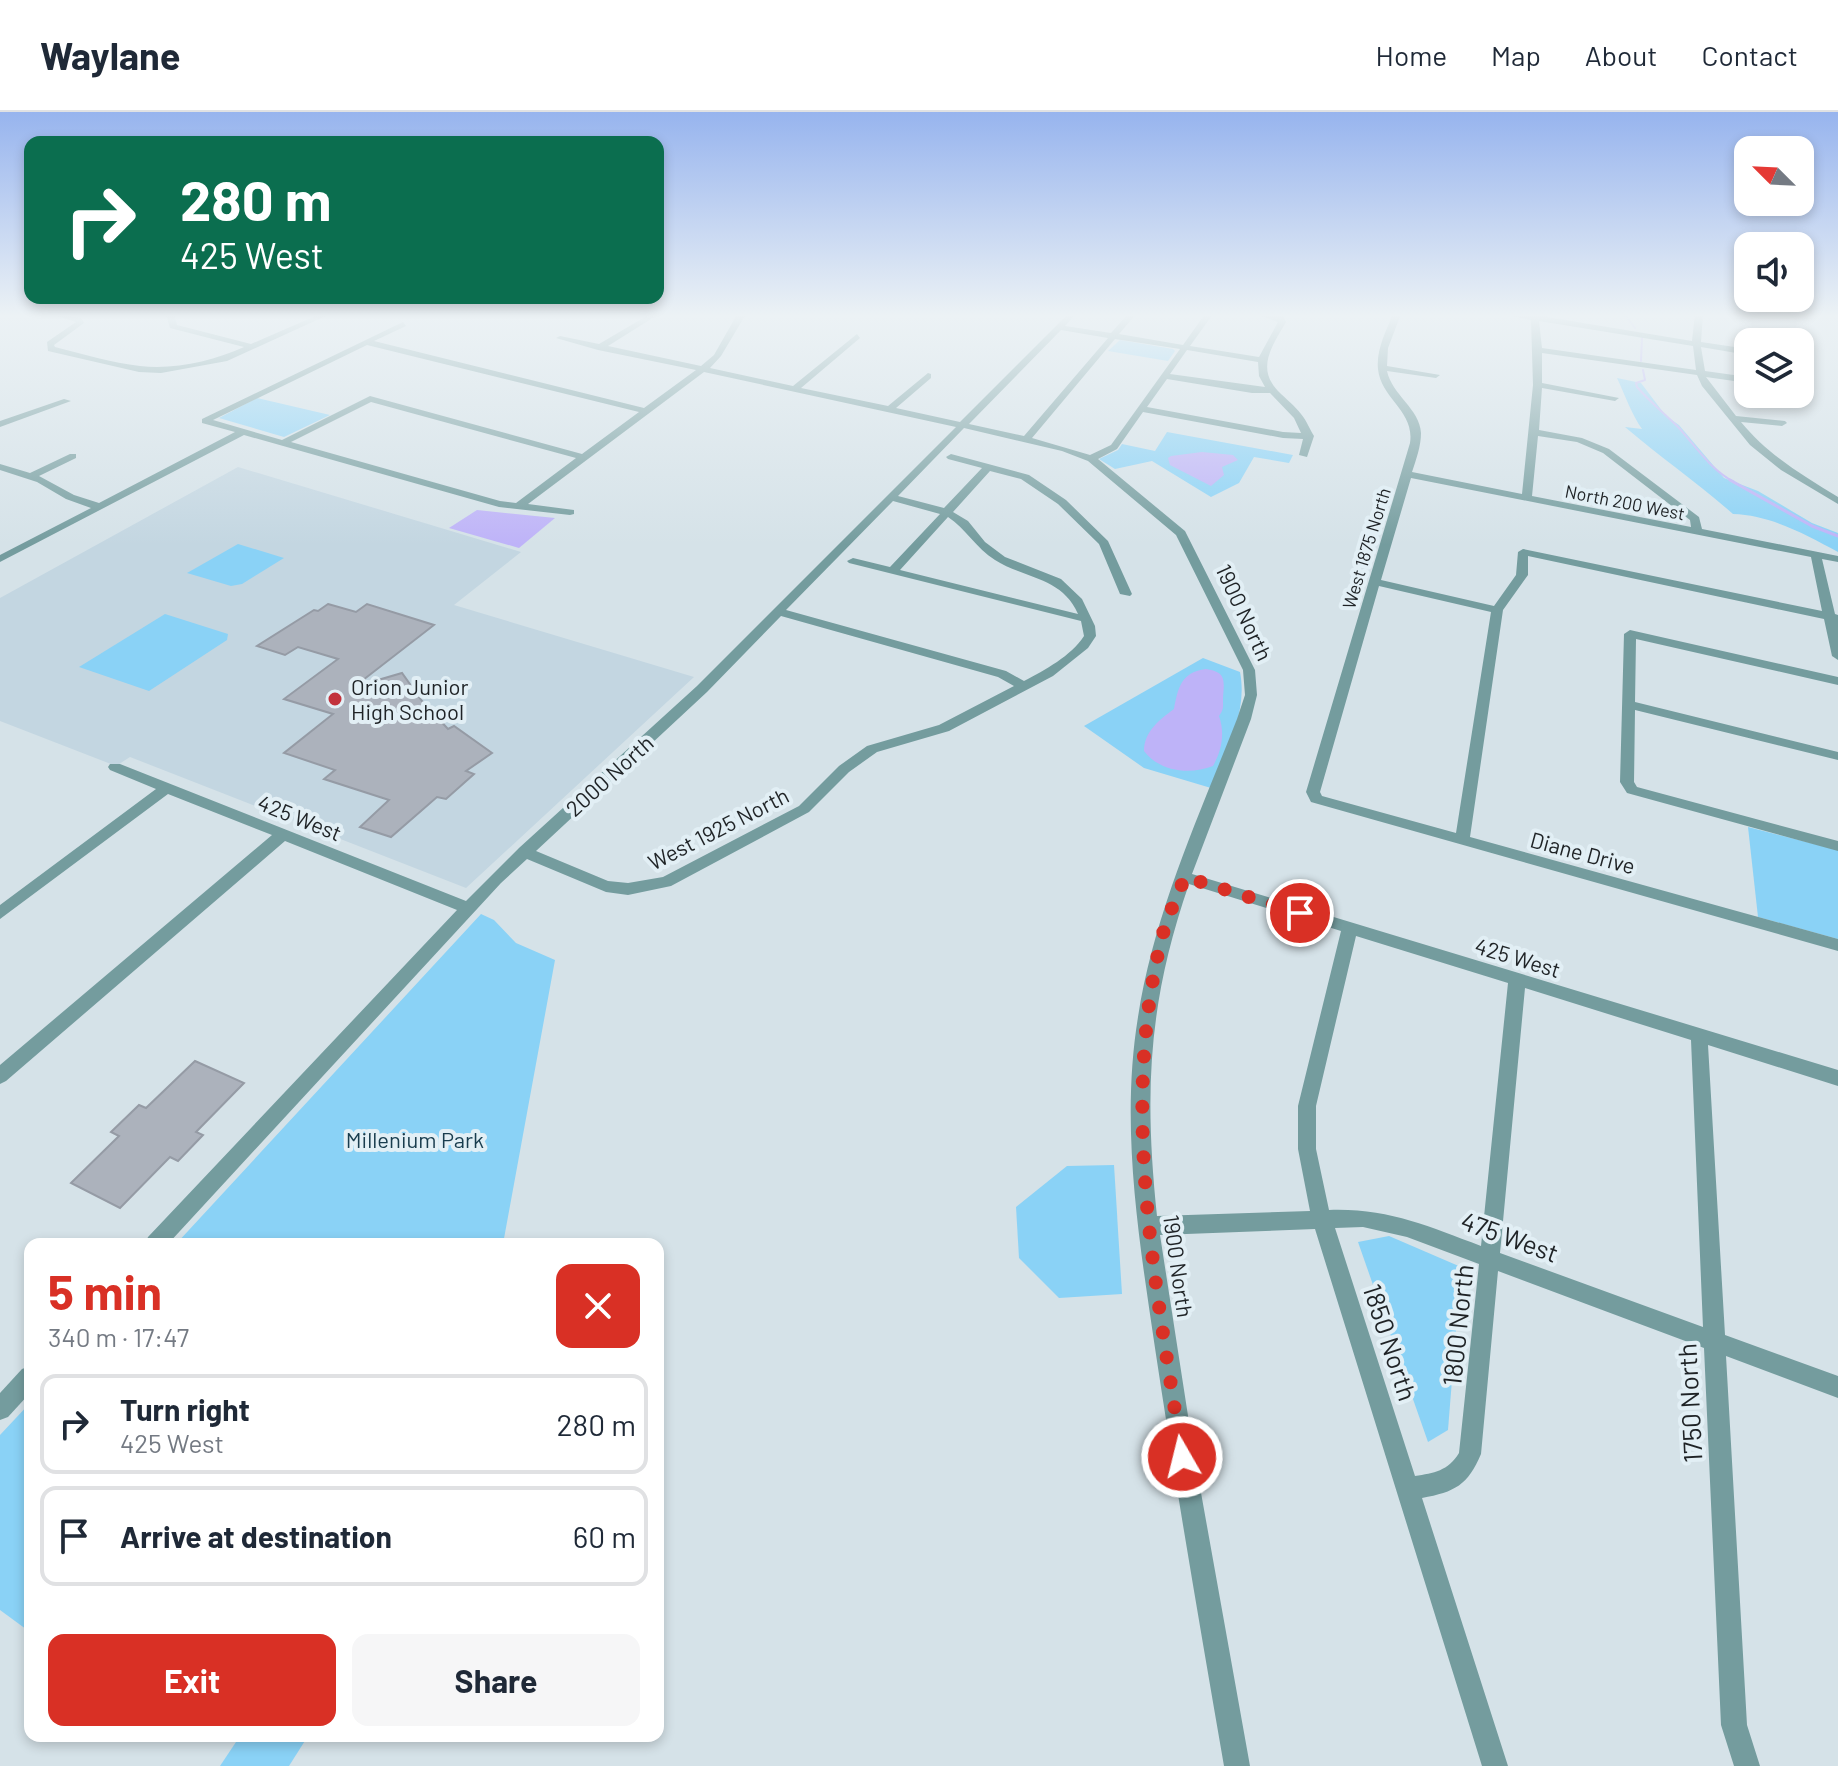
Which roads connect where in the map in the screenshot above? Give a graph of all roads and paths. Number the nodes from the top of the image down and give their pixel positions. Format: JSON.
{"nodes":[{"id":1,"x":266,"y":391,"type":"edge"},
{"id":2,"x":565,"y":391,"type":"edge"},
{"id":3,"x":672,"y":391,"type":"edge"},
{"id":4,"x":799,"y":391,"type":"edge"},
{"id":5,"x":911,"y":391,"type":"edge"},
{"id":6,"x":996,"y":391,"type":"edge"},
{"id":7,"x":1066,"y":391,"type":"edge"},
{"id":8,"x":1154,"y":391,"type":"edge"},
{"id":9,"x":1274,"y":391,"type":"edge"},
{"id":10,"x":1390,"y":391,"type":"edge"},
{"id":11,"x":1538,"y":391,"type":"edge"},
{"id":12,"x":1575,"y":391,"type":"edge"},
{"id":13,"x":1713,"y":391,"type":"edge"},
{"id":14,"x":1615,"y":398,"type":"dead end"},
{"id":15,"x":67,"y":401,"type":"dead end"},
{"id":16,"x":1141,"y":409,"type":"junction"},
{"id":17,"x":889,"y":410,"type":"junction"},
{"id":18,"x":645,"y":411,"type":"junction"},
{"id":19,"x":1734,"y":419,"type":"junction"},
{"id":20,"x":1782,"y":423,"type":"dead end"},
{"id":21,"x":0,"y":424,"type":"edge"},
{"id":22,"x":962,"y":426,"type":"junction"},
{"id":23,"x":243,"y":432,"type":"junction"},
{"id":24,"x":1534,"y":432,"type":"junction"},
{"id":25,"x":1309,"y":436,"type":"junction"},
{"id":26,"x":1026,"y":439,"type":"junction"},
{"id":27,"x":283,"y":443,"type":"junction"},
{"id":28,"x":1304,"y":455,"type":"dead end"},
{"id":29,"x":73,"y":456,"type":"dead end"},
{"id":30,"x":582,"y":457,"type":"junction"},
{"id":31,"x":951,"y":457,"type":"dead end"},
{"id":32,"x":1091,"y":459,"type":"junction"},
{"id":33,"x":989,"y":466,"type":"junction"},
{"id":34,"x":0,"y":467,"type":"edge"},
{"id":35,"x":1407,"y":474,"type":"junction"},
{"id":36,"x":32,"y":476,"type":"junction"},
{"id":37,"x":892,"y":498,"type":"junction"},
{"id":38,"x":1527,"y":498,"type":"junction"},
{"id":39,"x":1838,"y":501,"type":"edge"},
{"id":40,"x":520,"y":505,"type":"junction"},
{"id":41,"x":99,"y":507,"type":"junction"},
{"id":42,"x":570,"y":512,"type":"dead end"},
{"id":43,"x":946,"y":512,"type":"junction"},
{"id":44,"x":1697,"y":532,"type":"junction"},
{"id":45,"x":1816,"y":555,"type":"junction"},
{"id":46,"x":2,"y":556,"type":"edge"},
{"id":47,"x":1838,"y":559,"type":"edge"},
{"id":48,"x":853,"y":561,"type":"dead end"},
{"id":49,"x":893,"y":571,"type":"junction"},
{"id":50,"x":1375,"y":582,"type":"junction"},
{"id":51,"x":1126,"y":594,"type":"dead end"},
{"id":52,"x":1497,"y":610,"type":"junction"},
{"id":53,"x":780,"y":612,"type":"junction"},
{"id":54,"x":1085,"y":617,"type":"junction"},
{"id":55,"x":1834,"y":618,"type":"edge"},
{"id":56,"x":1838,"y":656,"type":"edge"},
{"id":57,"x":1838,"y":681,"type":"edge"},
{"id":58,"x":1024,"y":686,"type":"junction"},
{"id":59,"x":1629,"y":705,"type":"junction"},
{"id":60,"x":1838,"y":756,"type":"edge"},
{"id":61,"x":115,"y":767,"type":"dead end"},
{"id":62,"x":166,"y":788,"type":"junction"},
{"id":63,"x":1316,"y":799,"type":"joint"},
{"id":64,"x":283,"y":834,"type":"junction"},
{"id":65,"x":1462,"y":841,"type":"junction"},
{"id":66,"x":1838,"y":846,"type":"edge"},
{"id":67,"x":524,"y":852,"type":"junction"},
{"id":68,"x":1185,"y":877,"type":"junction"},
{"id":69,"x":468,"y":908,"type":"junction"},
{"id":70,"x":0,"y":913,"type":"edge"},
{"id":71,"x":1350,"y":928,"type":"junction"},
{"id":72,"x":1838,"y":945,"type":"edge"},
{"id":73,"x":1517,"y":980,"type":"junction"},
{"id":74,"x":1699,"y":1035,"type":"junction"},
{"id":75,"x":0,"y":1076,"type":"edge"},
{"id":76,"x":1838,"y":1078,"type":"edge"},
{"id":77,"x":1322,"y":1219,"type":"junction"},
{"id":78,"x":1148,"y":1226,"type":"junction"},
{"id":79,"x":161,"y":1238,"type":"edge"},
{"id":80,"x":1489,"y":1258,"type":"junction"},
{"id":81,"x":1714,"y":1341,"type":"junction"},
{"id":82,"x":24,"y":1383,"type":"edge"},
{"id":83,"x":1838,"y":1387,"type":"edge"},
{"id":84,"x":0,"y":1409,"type":"edge"},
{"id":85,"x":1408,"y":1489,"type":"junction"},
{"id":86,"x":1237,"y":1766,"type":"edge"},
{"id":87,"x":1495,"y":1766,"type":"edge"},
{"id":88,"x":1747,"y":1766,"type":"edge"}],
"edges":[{"from":1,"to":23,"type":"street"},
{"from":2,"to":18,"type":"street"},
{"from":3,"to":18,"type":"street"},
{"from":4,"to":17,"type":"street","name":"1900 North"},
{"from":5,"to":17,"type":"street"},
{"from":6,"to":22,"type":"street","name":"2000 North"},
{"from":7,"to":26,"type":"street"},
{"from":8,"to":16,"type":"street"},
{"from":9,"to":25,"type":"street"},
{"from":10,"to":35,"type":"street","name":"West 1875 North"},
{"from":11,"to":24,"type":"street"},
{"from":12,"to":14,"type":"street"},
{"from":13,"to":19,"type":"street"},
{"from":15,"to":21,"type":"street"},
{"from":16,"to":25,"type":"street"},
{"from":16,"to":32,"type":"street"},
{"from":17,"to":22,"type":"street","name":"1900 North"},
{"from":18,"to":30,"type":"street"},
{"from":19,"to":20,"type":"street"},
{"from":19,"to":39,"type":"street"},
{"from":22,"to":26,"type":"street","name":"1900 North"},
{"from":22,"to":37,"type":"street","name":"2000 North"},
{"from":23,"to":27,"type":"street"},
{"from":23,"to":41,"type":"street"},
{"from":24,"to":38,"type":"street"},
{"from":24,"to":44,"type":"street"},
{"from":25,"to":28,"type":"street"},
{"from":26,"to":32,"type":"street","name":"1900 North"},
{"from":27,"to":30,"type":"street"},
{"from":27,"to":40,"type":"street"},
{"from":29,"to":36,"type":"street"},
{"from":30,"to":40,"type":"street"},
{"from":31,"to":33,"type":"street"},
{"from":32,"to":68,"type":"street","name":"1900 North"},
{"from":33,"to":43,"type":"street"},
{"from":33,"to":51,"type":"street"},
{"from":34,"to":36,"type":"street"},
{"from":35,"to":38,"type":"street","name":"North 200 West"},
{"from":35,"to":50,"type":"street","name":"West 1875 North"},
{"from":36,"to":41,"type":"street"},
{"from":37,"to":43,"type":"street"},
{"from":37,"to":53,"type":"street","name":"2000 North"},
{"from":38,"to":44,"type":"street","name":"North 200 West"},
{"from":40,"to":42,"type":"street"},
{"from":41,"to":46,"type":"street"},
{"from":43,"to":49,"type":"street"},
{"from":43,"to":54,"type":"street"},
{"from":44,"to":45,"type":"street","name":"North 200 West"},
{"from":45,"to":47,"type":"street","name":"North 200 West"},
{"from":45,"to":55,"type":"street"},
{"from":48,"to":49,"type":"street"},
{"from":49,"to":54,"type":"street"},
{"from":50,"to":52,"type":"street"},
{"from":50,"to":63,"type":"street","name":"West 1875 North"},
{"from":52,"to":55,"type":"street"},
{"from":52,"to":65,"type":"street"},
{"from":53,"to":58,"type":"street"},
{"from":53,"to":67,"type":"street","name":"2000 North"},
{"from":54,"to":58,"type":"street","name":"West 1925 North"},
{"from":55,"to":56,"type":"street"},
{"from":57,"to":59,"type":"street"},
{"from":58,"to":67,"type":"street","name":"West 1925 North"},
{"from":59,"to":60,"type":"street"},
{"from":59,"to":66,"type":"street"},
{"from":61,"to":62,"type":"street","name":"425 West"},
{"from":62,"to":64,"type":"street","name":"425 West"},
{"from":62,"to":70,"type":"street"},
{"from":63,"to":65,"type":"street","name":"Diane Drive"},
{"from":64,"to":69,"type":"street","name":"425 West"},
{"from":64,"to":75,"type":"street"},
{"from":65,"to":72,"type":"street","name":"Diane Drive"},
{"from":67,"to":69,"type":"street","name":"2000 North"},
{"from":68,"to":71,"type":"street","name":"425 West"},
{"from":68,"to":78,"type":"street","name":"1900 North"},
{"from":69,"to":79,"type":"street","name":"2000 North"},
{"from":71,"to":73,"type":"street","name":"425 West"},
{"from":71,"to":77,"type":"street","name":"1850 North"},
{"from":73,"to":74,"type":"street","name":"425 West"},
{"from":73,"to":80,"type":"street","name":"1800 North"},
{"from":74,"to":76,"type":"street","name":"425 West"},
{"from":74,"to":81,"type":"street","name":"1750 North"},
{"from":77,"to":78,"type":"street","name":"475 West"},
{"from":77,"to":80,"type":"street","name":"475 West"},
{"from":77,"to":85,"type":"street","name":"1850 North"},
{"from":78,"to":86,"type":"street","name":"1900 North"},
{"from":80,"to":81,"type":"street","name":"475 West"},
{"from":80,"to":85,"type":"street","name":"1800 North"},
{"from":81,"to":83,"type":"street","name":"475 West"},
{"from":81,"to":88,"type":"street","name":"1750 North"},
{"from":82,"to":84,"type":"street"},
{"from":85,"to":87,"type":"street","name":"1850 North"}]}
